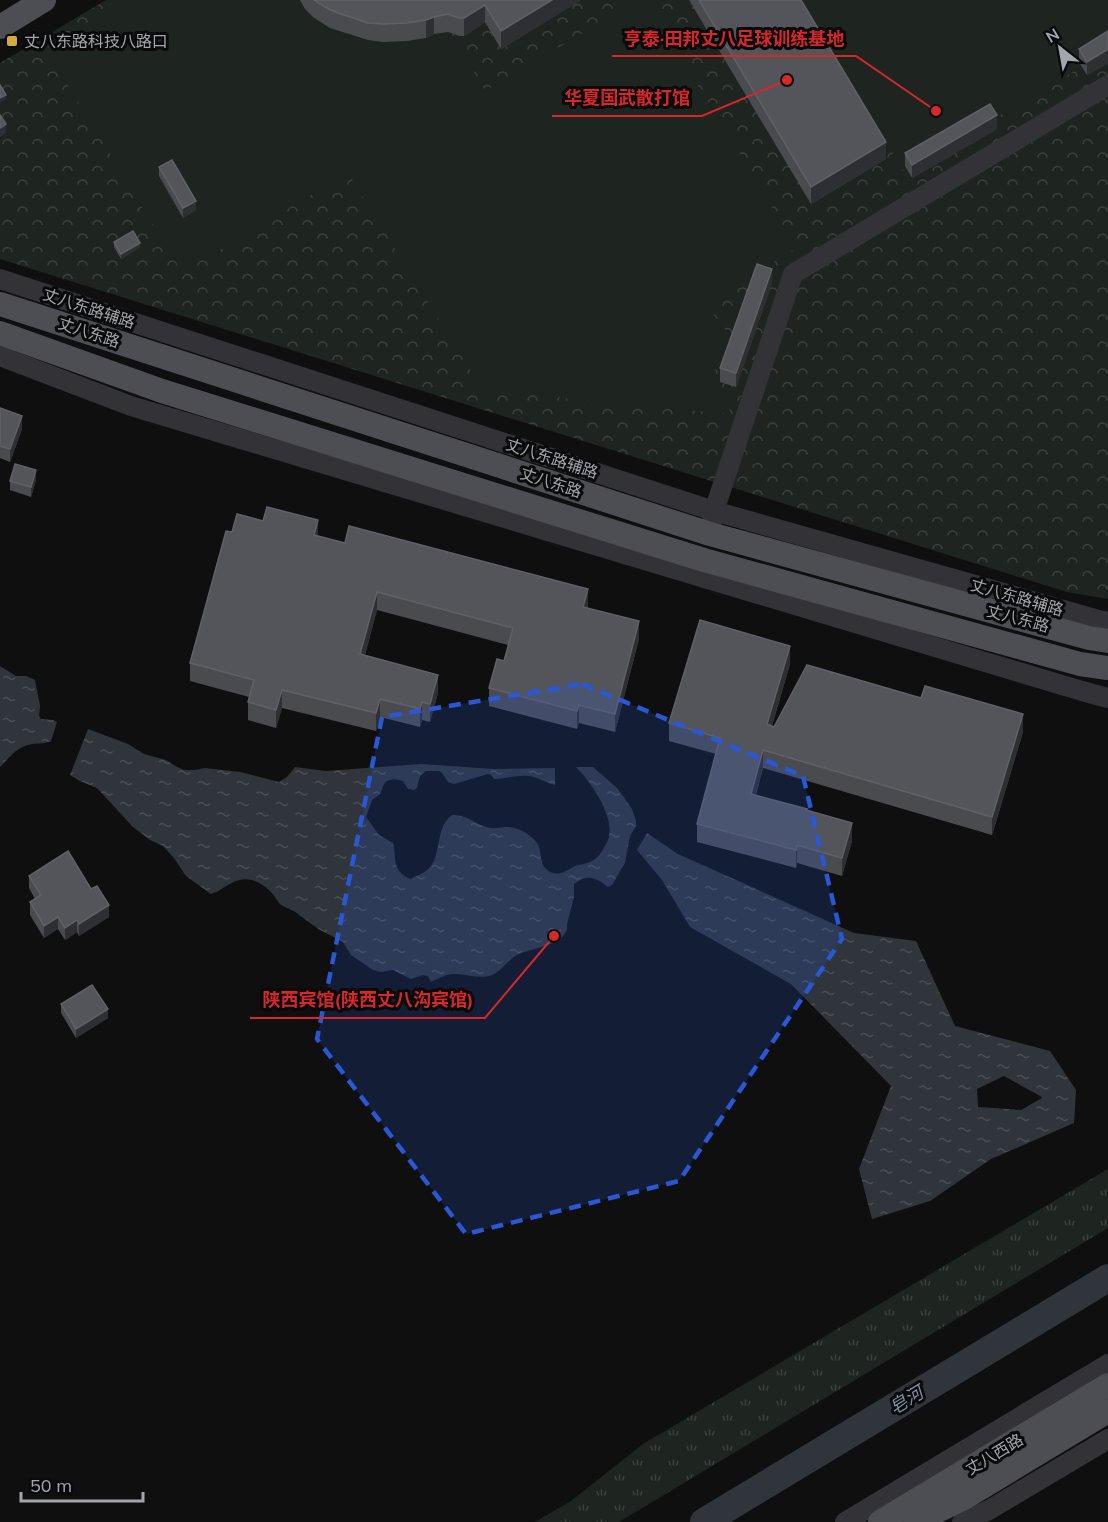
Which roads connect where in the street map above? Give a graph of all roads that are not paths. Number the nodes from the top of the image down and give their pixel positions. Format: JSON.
{"nodes":[{"id":1,"x":44,"y":0,"type":"edge"},
{"id":2,"x":0,"y":27,"type":"edge"},
{"id":3,"x":1108,"y":85,"type":"edge"},
{"id":4,"x":0,"y":279,"type":"edge"},
{"id":5,"x":0,"y":304,"type":"edge"},
{"id":6,"x":0,"y":333,"type":"edge"},
{"id":7,"x":0,"y":356,"type":"edge"},
{"id":8,"x":712,"y":523,"type":"junction"},
{"id":9,"x":704,"y":560,"type":"junction"},
{"id":10,"x":1108,"y":622,"type":"edge"},
{"id":11,"x":1108,"y":641,"type":"edge"},
{"id":12,"x":1108,"y":668,"type":"edge"},
{"id":13,"x":1108,"y":698,"type":"edge"},
{"id":14,"x":1108,"y":1364,"type":"edge"},
{"id":15,"x":1108,"y":1385,"type":"edge"},
{"id":16,"x":1108,"y":1411,"type":"edge"},
{"id":17,"x":1108,"y":1439,"type":"edge"},
{"id":18,"x":845,"y":1522,"type":"edge"},
{"id":19,"x":880,"y":1522,"type":"edge"},
{"id":20,"x":915,"y":1522,"type":"edge"},
{"id":21,"x":962,"y":1522,"type":"edge"}],
"edges":[{"from":1,"to":2,"type":"main road"},
{"from":3,"to":8,"type":"street"},
{"from":4,"to":8,"type":"street","name":"丈八东路辅路"},
{"from":5,"to":8,"type":"main road","name":"丈八东路"},
{"from":6,"to":9,"type":"main road","name":"丈八东路"},
{"from":7,"to":13,"type":"street"},
{"from":8,"to":9,"type":"street"},
{"from":8,"to":10,"type":"street","name":"丈八东路辅路"},
{"from":8,"to":11,"type":"main road","name":"丈八东路"},
{"from":9,"to":12,"type":"main road","name":"丈八东路"},
{"from":14,"to":18,"type":"street"},
{"from":15,"to":19,"type":"main road","name":"丈八西路"},
{"from":16,"to":20,"type":"main road","name":"丈八西路"},
{"from":17,"to":21,"type":"street"}]}
